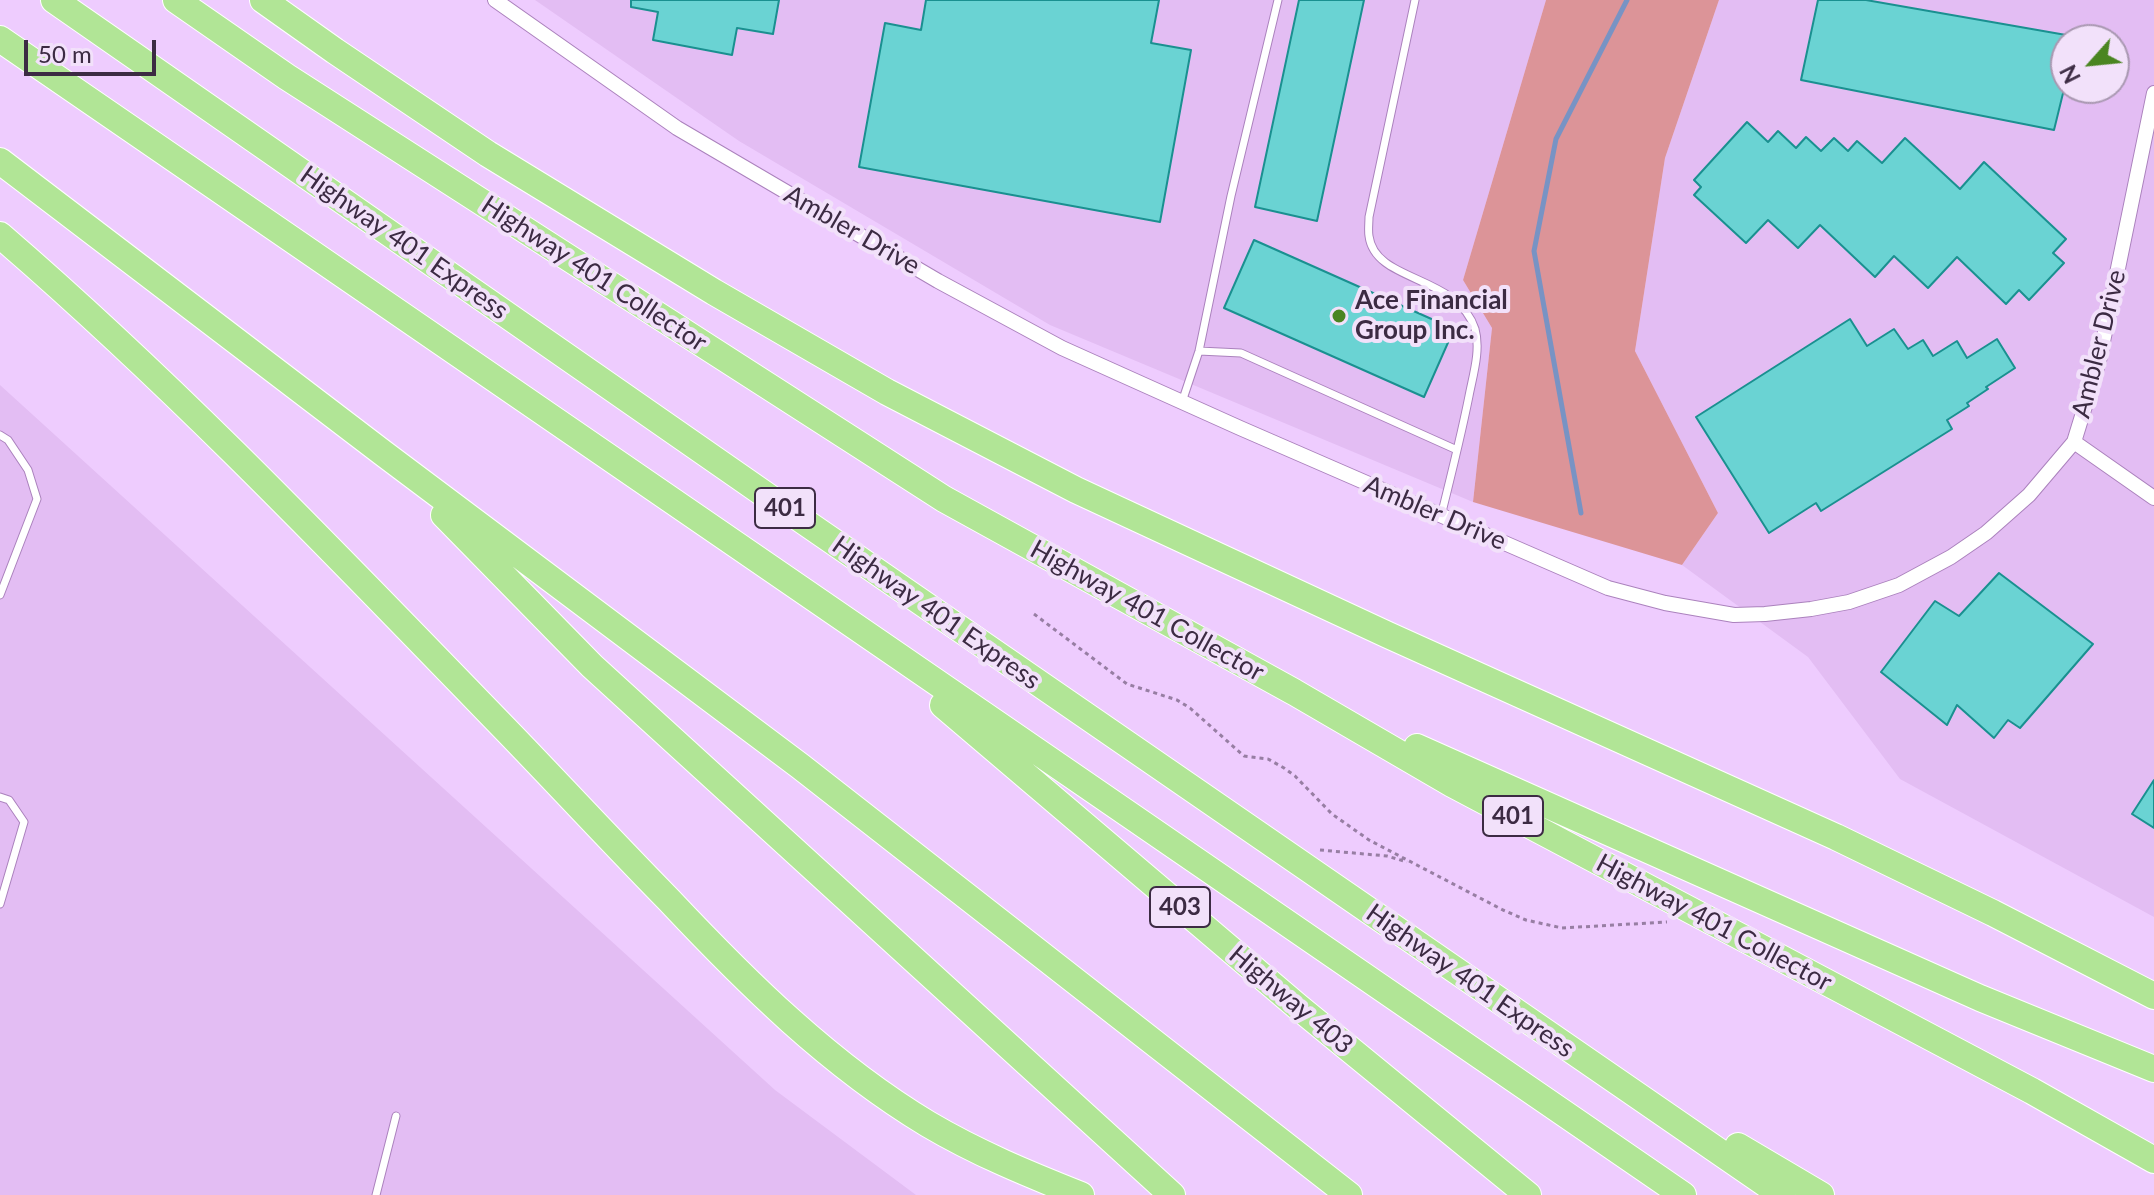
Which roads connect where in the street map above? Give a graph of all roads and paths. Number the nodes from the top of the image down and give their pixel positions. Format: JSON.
{"nodes":[{"id":1,"x":54,"y":0,"type":"edge"},
{"id":2,"x":176,"y":0,"type":"edge"},
{"id":3,"x":263,"y":0,"type":"edge"},
{"id":4,"x":495,"y":0,"type":"edge"},
{"id":5,"x":1278,"y":0,"type":"edge"},
{"id":6,"x":1415,"y":0,"type":"edge"},
{"id":7,"x":0,"y":39,"type":"edge"},
{"id":8,"x":2154,"y":93,"type":"edge"},
{"id":9,"x":0,"y":161,"type":"edge"},
{"id":10,"x":0,"y":235,"type":"edge"},
{"id":11,"x":1199,"y":351,"type":"junction"},
{"id":12,"x":1182,"y":402,"type":"junction"},
{"id":13,"x":0,"y":435,"type":"edge"},
{"id":14,"x":2074,"y":442,"type":"junction"},
{"id":15,"x":1457,"y":450,"type":"junction"},
{"id":16,"x":383,"y":453,"type":"junction"},
{"id":17,"x":2154,"y":498,"type":"edge"},
{"id":18,"x":1441,"y":516,"type":"junction"},
{"id":19,"x":0,"y":595,"type":"edge"},
{"id":20,"x":837,"y":614,"type":"junction"},
{"id":21,"x":1034,"y":614,"type":"dead end"},
{"id":22,"x":1294,"y":692,"type":"junction"},
{"id":23,"x":0,"y":797,"type":"edge"},
{"id":24,"x":1321,"y":850,"type":"dead end"},
{"id":25,"x":1415,"y":865,"type":"junction"},
{"id":26,"x":0,"y":904,"type":"edge"},
{"id":27,"x":1707,"y":919,"type":"junction"},
{"id":28,"x":2154,"y":996,"type":"edge"},
{"id":29,"x":1518,"y":1014,"type":"junction"},
{"id":30,"x":2154,"y":1069,"type":"edge"},
{"id":31,"x":396,"y":1116,"type":"dead end"},
{"id":32,"x":2154,"y":1160,"type":"edge"},
{"id":33,"x":376,"y":1195,"type":"edge"},
{"id":34,"x":1081,"y":1195,"type":"edge"},
{"id":35,"x":1172,"y":1195,"type":"edge"},
{"id":36,"x":1349,"y":1195,"type":"edge"},
{"id":37,"x":1528,"y":1195,"type":"edge"},
{"id":38,"x":1683,"y":1195,"type":"edge"},
{"id":39,"x":1782,"y":1195,"type":"edge"},
{"id":40,"x":1821,"y":1195,"type":"edge"}],
"edges":[{"from":1,"to":29,"type":"highway","name":"Highway 401 Express","number":"401"},
{"from":2,"to":22,"type":"highway","name":"Highway 401 Collector","number":"401"},
{"from":3,"to":28,"type":"highway"},
{"from":4,"to":12,"type":"street","name":"Ambler Drive"},
{"from":5,"to":11,"type":"lane"},
{"from":6,"to":15,"type":"lane"},
{"from":7,"to":20,"type":"highway","number":"401"},
{"from":8,"to":14,"type":"street","name":"Ambler Drive"},
{"from":9,"to":16,"type":"highway"},
{"from":10,"to":34,"type":"highway"},
{"from":11,"to":12,"type":"lane"},
{"from":11,"to":15,"type":"lane"},
{"from":12,"to":18,"type":"street","name":"Ambler Drive"},
{"from":13,"to":19,"type":"lane"},
{"from":14,"to":17,"type":"street"},
{"from":14,"to":18,"type":"street","name":"Ambler Drive"},
{"from":15,"to":18,"type":"lane"},
{"from":16,"to":35,"type":"highway"},
{"from":16,"to":36,"type":"highway"},
{"from":20,"to":37,"type":"highway","name":"Highway 403","number":"403"},
{"from":20,"to":38,"type":"highway","number":"401"},
{"from":21,"to":25,"type":"path"},
{"from":22,"to":27,"type":"highway","name":"Highway 401 Collector","number":"401"},
{"from":22,"to":30,"type":"highway"},
{"from":23,"to":26,"type":"lane"},
{"from":24,"to":25,"type":"path"},
{"from":25,"to":27,"type":"path"},
{"from":27,"to":32,"type":"highway","name":"Highway 401 Collector","number":"401"},
{"from":29,"to":39,"type":"highway","name":"Highway 401 Express","number":"401"},
{"from":29,"to":40,"type":"highway"},
{"from":31,"to":33,"type":"lane"}]}
